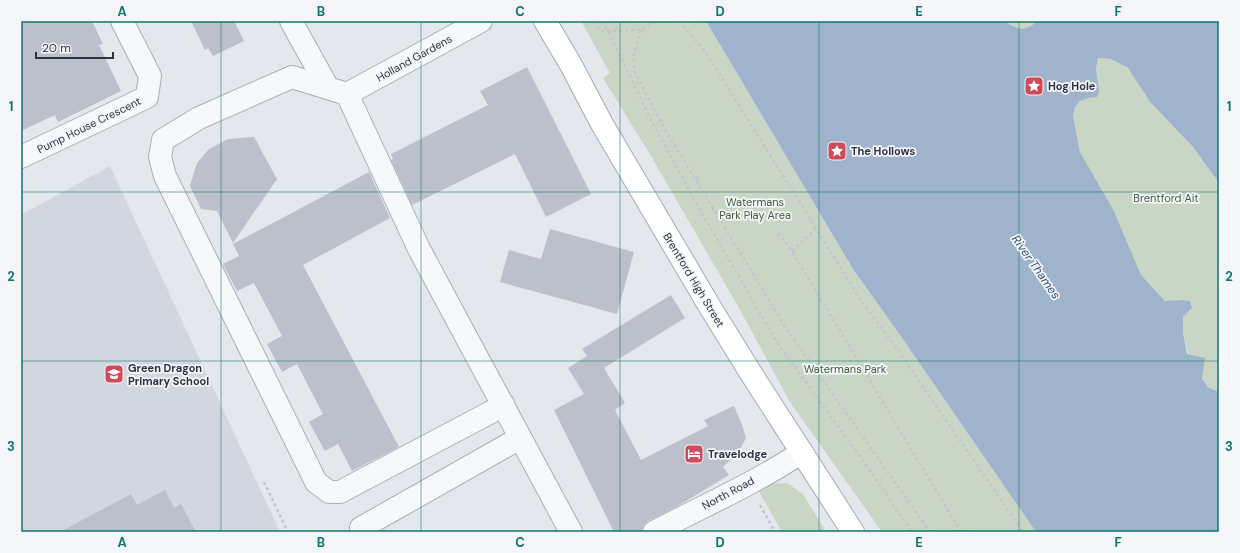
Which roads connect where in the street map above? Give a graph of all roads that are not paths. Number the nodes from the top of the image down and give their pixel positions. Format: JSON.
{"nodes":[{"id":1,"x":122,"y":21,"type":"edge"},
{"id":2,"x":291,"y":21,"type":"edge"},
{"id":3,"x":481,"y":21,"type":"edge"},
{"id":4,"x":545,"y":21,"type":"edge"},
{"id":5,"x":338,"y":91,"type":"junction"},
{"id":6,"x":21,"y":158,"type":"edge"},
{"id":7,"x":503,"y":404,"type":"junction"},
{"id":8,"x":520,"y":438,"type":"junction"},
{"id":9,"x":802,"y":452,"type":"junction"},
{"id":10,"x":361,"y":528,"type":"dead end"},
{"id":11,"x":571,"y":532,"type":"edge"},
{"id":12,"x":654,"y":532,"type":"edge"},
{"id":13,"x":853,"y":532,"type":"edge"}],
"edges":[{"from":1,"to":6,"type":"street","name":"Pump House Crescent"},
{"from":2,"to":5,"type":"street"},
{"from":3,"to":5,"type":"street","name":"Holland Gardens"},
{"from":4,"to":9,"type":"main road","name":"Brentford High Street"},
{"from":5,"to":7,"type":"street"},
{"from":5,"to":7,"type":"street"},
{"from":7,"to":8,"type":"street"},
{"from":8,"to":10,"type":"street"},
{"from":8,"to":11,"type":"street"},
{"from":9,"to":12,"type":"street","name":"North Road"},
{"from":9,"to":13,"type":"main road","name":"Brentford High Street"}]}
